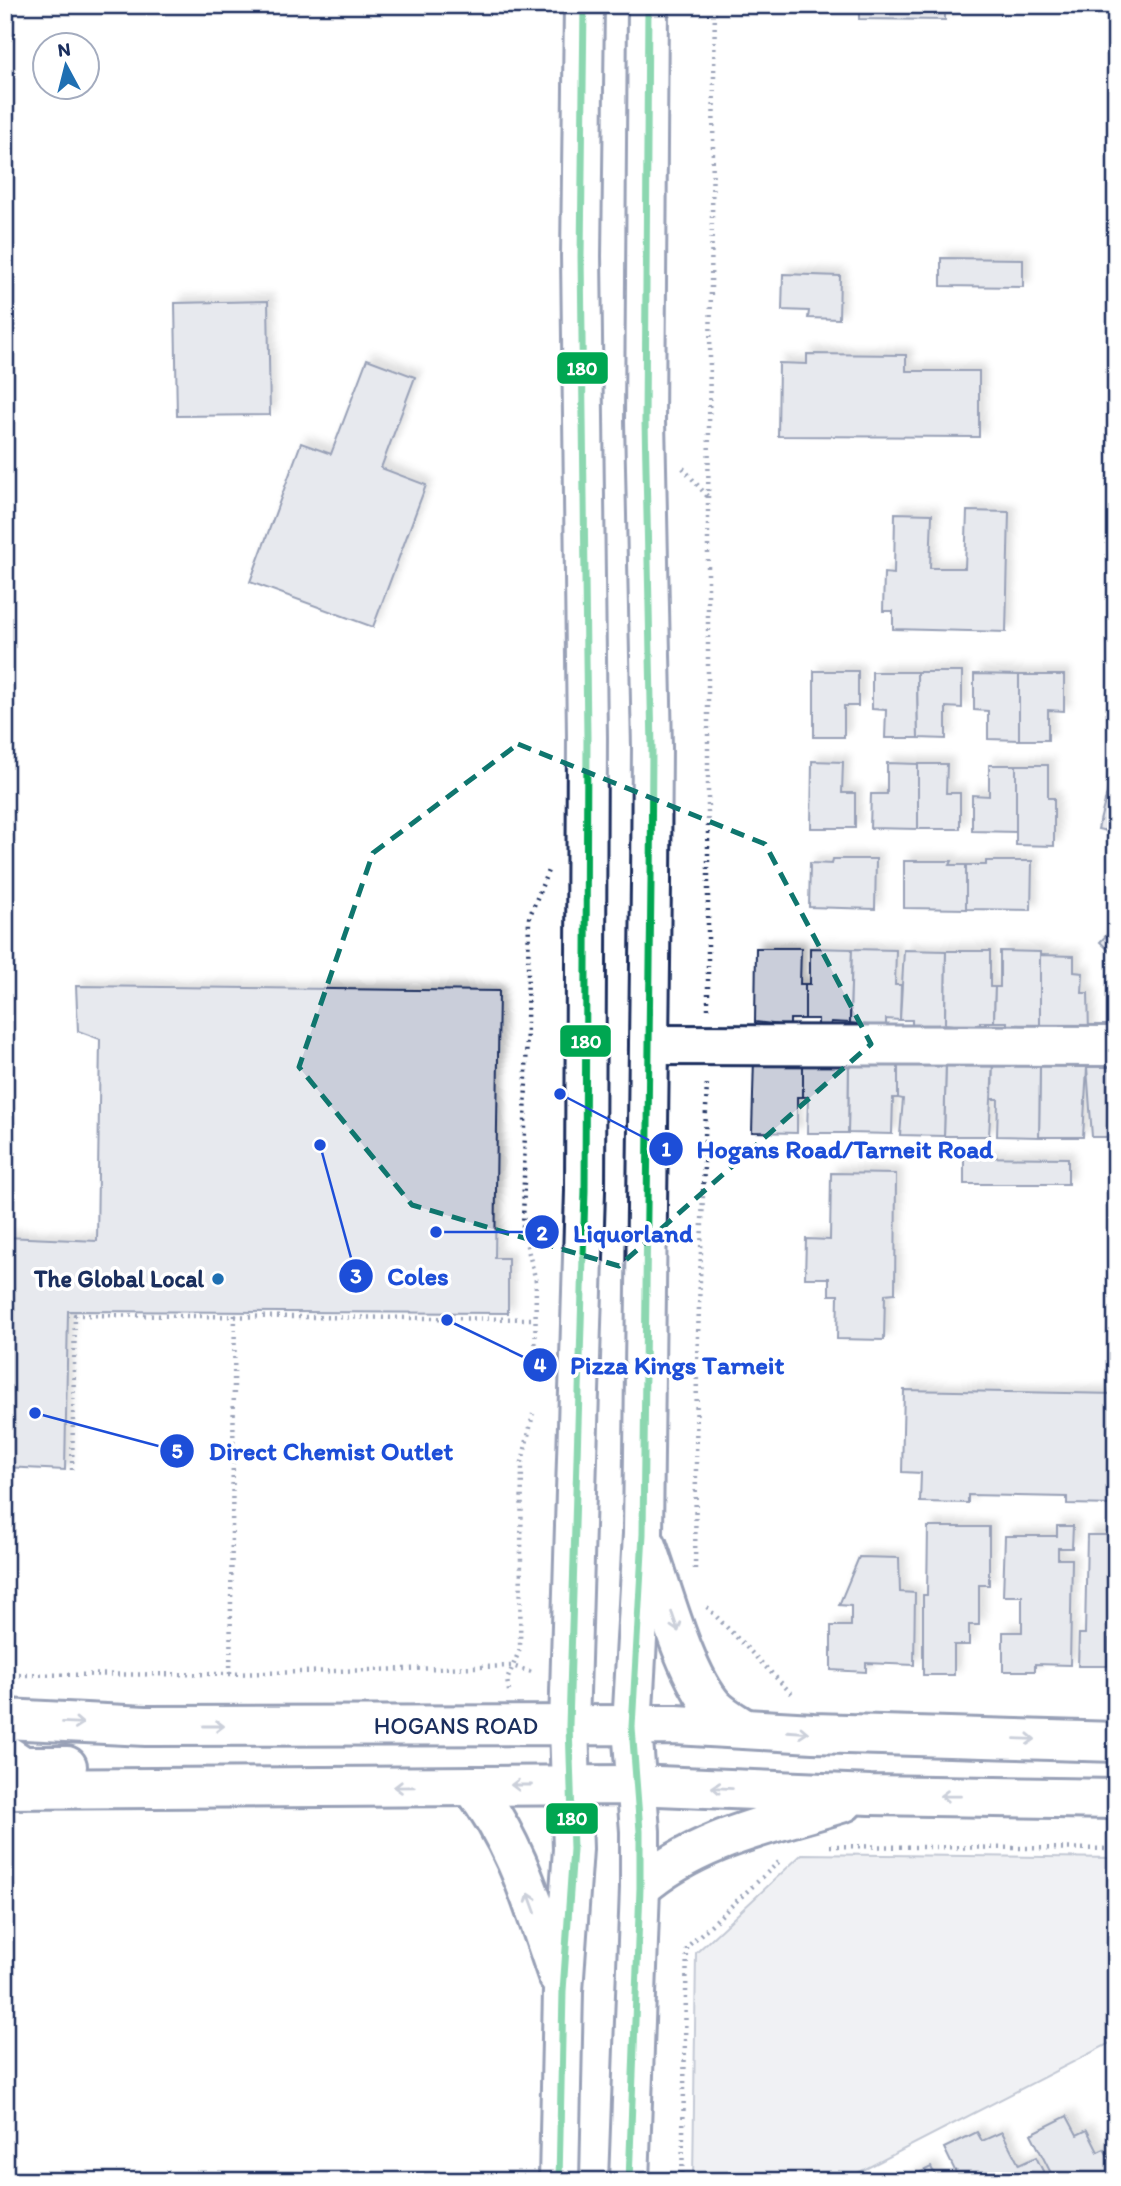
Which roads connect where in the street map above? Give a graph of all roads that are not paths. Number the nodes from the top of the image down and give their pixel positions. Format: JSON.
{"nodes":[{"id":1,"x":584,"y":5,"type":"edge"},
{"id":2,"x":648,"y":5,"type":"edge"},
{"id":3,"x":649,"y":1045,"type":"junction"},
{"id":4,"x":1116,"y":1046,"type":"edge"},
{"id":5,"x":643,"y":1534,"type":"junction"},
{"id":6,"x":5,"y":1719,"type":"edge"},
{"id":7,"x":569,"y":1726,"type":"junction"},
{"id":8,"x":632,"y":1727,"type":"junction"},
{"id":9,"x":745,"y":1729,"type":"junction"},
{"id":10,"x":1116,"y":1742,"type":"edge"},
{"id":11,"x":5,"y":1754,"type":"edge"},
{"id":12,"x":570,"y":1785,"type":"junction"},
{"id":13,"x":634,"y":1785,"type":"junction"},
{"id":14,"x":472,"y":1786,"type":"junction"},
{"id":15,"x":280,"y":1789,"type":"junction"},
{"id":16,"x":5,"y":1790,"type":"edge"},
{"id":17,"x":870,"y":1795,"type":"junction"},
{"id":18,"x":1116,"y":1799,"type":"edge"},
{"id":19,"x":640,"y":1888,"type":"junction"},
{"id":20,"x":563,"y":1991,"type":"junction"},
{"id":21,"x":559,"y":2181,"type":"edge"},
{"id":22,"x":629,"y":2181,"type":"edge"}],
"edges":[{"from":1,"to":7,"type":"main road"},
{"from":2,"to":3,"type":"main road"},
{"from":3,"to":4,"type":"main road"},
{"from":3,"to":5,"type":"main road"},
{"from":5,"to":8,"type":"main road"},
{"from":5,"to":9,"type":"main road","one_way":true},
{"from":6,"to":7,"type":"main road","name":"HOGANS ROAD","one_way":true},
{"from":7,"to":8,"type":"main road","name":"HOGANS ROAD"},
{"from":7,"to":12,"type":"main road"},
{"from":8,"to":9,"type":"main road","name":"HOGANS ROAD"},
{"from":8,"to":13,"type":"main road"},
{"from":9,"to":10,"type":"main road","name":"HOGANS ROAD","one_way":true},
{"from":11,"to":15,"type":"main road"},
{"from":12,"to":13,"type":"main road"},
{"from":12,"to":14,"type":"main road","one_way":true},
{"from":12,"to":20,"type":"main road"},
{"from":17,"to":13,"type":"main road","one_way":true},
{"from":13,"to":19,"type":"main road"},
{"from":14,"to":15,"type":"main road","one_way":true},
{"from":20,"to":14,"type":"main road","one_way":true},
{"from":15,"to":16,"type":"main road"},
{"from":18,"to":17,"type":"main road","one_way":true},
{"from":17,"to":19,"type":"main road"},
{"from":19,"to":22,"type":"main road"},
{"from":20,"to":21,"type":"main road"}]}
